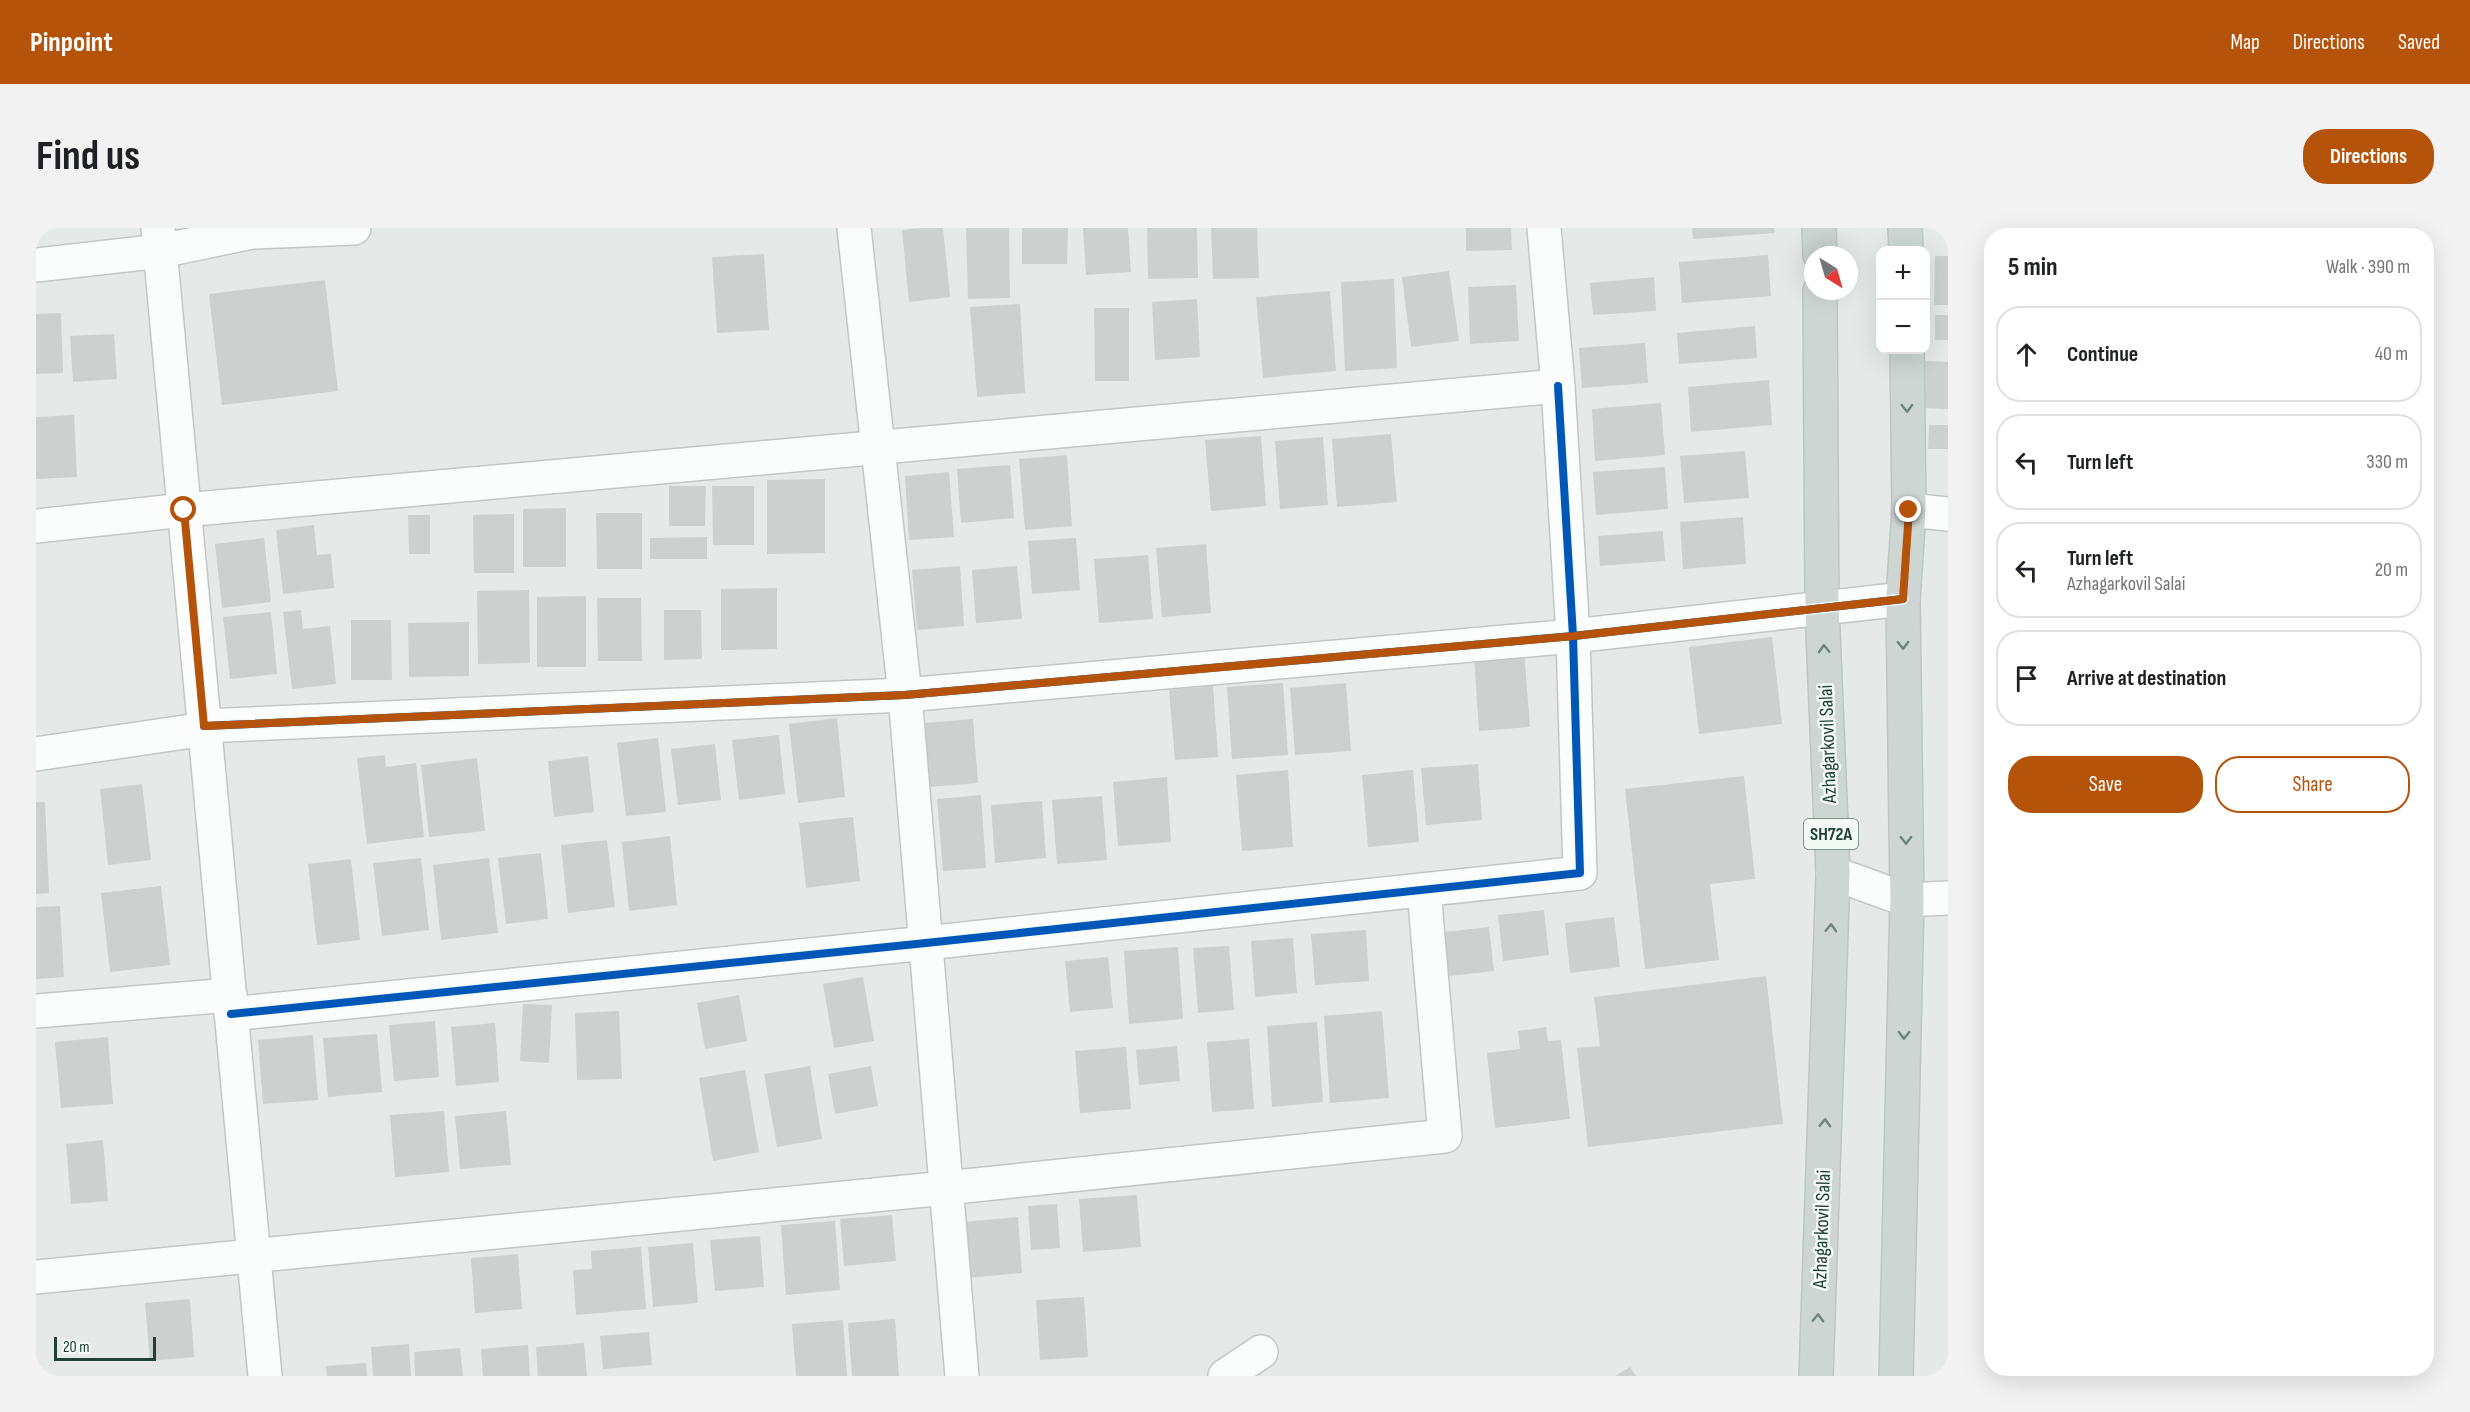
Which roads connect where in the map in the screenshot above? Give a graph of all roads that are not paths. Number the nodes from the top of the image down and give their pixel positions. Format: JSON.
{"nodes":[{"id":1,"x":354,"y":228,"type":"edge"},
{"id":2,"x":854,"y":228,"type":"edge"},
{"id":3,"x":1544,"y":228,"type":"edge"},
{"id":4,"x":1820,"y":228,"type":"edge"},
{"id":5,"x":1905,"y":228,"type":"edge"},
{"id":6,"x":160,"y":240,"type":"edge"},
{"id":7,"x":1820,"y":246,"type":"edge"},
{"id":8,"x":1906,"y":246,"type":"edge"},
{"id":9,"x":36,"y":265,"type":"edge"},
{"id":10,"x":1820,"y":300,"type":"edge"},
{"id":11,"x":1907,"y":354,"type":"edge"},
{"id":12,"x":1558,"y":386,"type":"junction"},
{"id":13,"x":877,"y":448,"type":"junction"},
{"id":14,"x":184,"y":510,"type":"junction"},
{"id":15,"x":1909,"y":510,"type":"junction"},
{"id":16,"x":1948,"y":514,"type":"edge"},
{"id":17,"x":36,"y":526,"type":"edge"},
{"id":18,"x":1903,"y":599,"type":"junction"},
{"id":19,"x":1822,"y":609,"type":"junction"},
{"id":20,"x":1574,"y":636,"type":"junction"},
{"id":21,"x":905,"y":695,"type":"junction"},
{"id":22,"x":205,"y":728,"type":"junction"},
{"id":23,"x":36,"y":754,"type":"edge"},
{"id":24,"x":1833,"y":873,"type":"junction"},
{"id":25,"x":1424,"y":890,"type":"junction"},
{"id":26,"x":1948,"y":897,"type":"edge"},
{"id":27,"x":1907,"y":900,"type":"junction"},
{"id":28,"x":926,"y":943,"type":"junction"},
{"id":29,"x":231,"y":1005,"type":"junction"},
{"id":30,"x":36,"y":1011,"type":"edge"},
{"id":31,"x":946,"y":1188,"type":"junction"},
{"id":32,"x":254,"y":1254,"type":"junction"},
{"id":33,"x":36,"y":1277,"type":"edge"},
{"id":34,"x":1261,"y":1352,"type":"dead end"},
{"id":35,"x":265,"y":1376,"type":"edge"},
{"id":36,"x":962,"y":1376,"type":"edge"},
{"id":37,"x":1225,"y":1376,"type":"edge"},
{"id":38,"x":1816,"y":1376,"type":"edge"},
{"id":39,"x":1896,"y":1376,"type":"edge"}],
"edges":[{"from":1,"to":6,"type":"street"},
{"from":2,"to":13,"type":"street"},
{"from":3,"to":12,"type":"street"},
{"from":4,"to":7,"type":"main road"},
{"from":5,"to":8,"type":"main road"},
{"from":6,"to":9,"type":"street"},
{"from":6,"to":14,"type":"street"},
{"from":10,"to":19,"type":"main road","name":"Azhagarkovil Salai","number":"SH72A"},
{"from":11,"to":15,"type":"main road","one_way":true},
{"from":12,"to":13,"type":"street"},
{"from":12,"to":20,"type":"street"},
{"from":13,"to":14,"type":"street"},
{"from":13,"to":21,"type":"street"},
{"from":14,"to":17,"type":"street"},
{"from":14,"to":22,"type":"street"},
{"from":15,"to":16,"type":"street"},
{"from":15,"to":18,"type":"main road"},
{"from":18,"to":19,"type":"street"},
{"from":18,"to":27,"type":"main road","one_way":true},
{"from":19,"to":20,"type":"street"},
{"from":24,"to":19,"type":"main road","name":"Azhagarkovil Salai","number":"SH72A","one_way":true},
{"from":20,"to":21,"type":"street"},
{"from":20,"to":25,"type":"street"},
{"from":21,"to":22,"type":"street"},
{"from":21,"to":28,"type":"street"},
{"from":22,"to":23,"type":"street"},
{"from":22,"to":29,"type":"street"},
{"from":24,"to":27,"type":"street"},
{"from":38,"to":24,"type":"main road","name":"Azhagarkovil Salai","number":"SH72A","one_way":true},
{"from":25,"to":28,"type":"street"},
{"from":25,"to":31,"type":"street"},
{"from":26,"to":27,"type":"street"},
{"from":27,"to":39,"type":"main road","one_way":true},
{"from":28,"to":29,"type":"street"},
{"from":28,"to":31,"type":"street"},
{"from":29,"to":30,"type":"street"},
{"from":29,"to":32,"type":"street"},
{"from":31,"to":32,"type":"street"},
{"from":31,"to":36,"type":"street"},
{"from":32,"to":33,"type":"street"},
{"from":32,"to":35,"type":"street"},
{"from":34,"to":37,"type":"street"}]}
